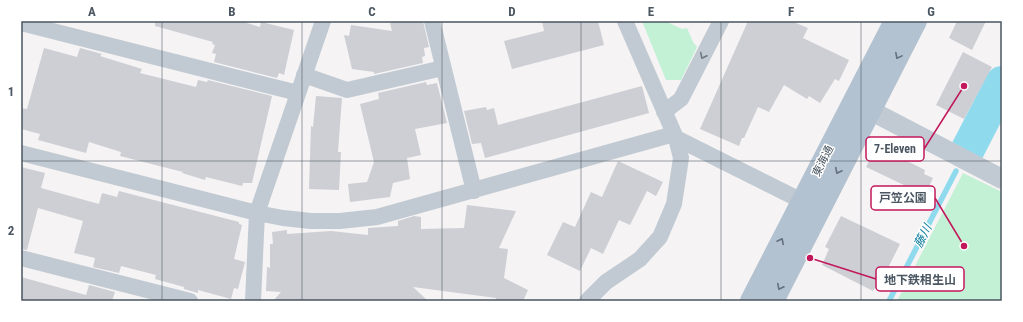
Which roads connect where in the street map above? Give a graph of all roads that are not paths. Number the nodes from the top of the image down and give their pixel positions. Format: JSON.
{"nodes":[{"id":1,"x":323,"y":21,"type":"edge"},
{"id":2,"x":432,"y":21,"type":"edge"},
{"id":3,"x":625,"y":21,"type":"edge"},
{"id":4,"x":721,"y":21,"type":"edge"},
{"id":5,"x":895,"y":21,"type":"edge"},
{"id":6,"x":916,"y":21,"type":"edge"},
{"id":7,"x":21,"y":23,"type":"edge"},
{"id":8,"x":443,"y":68,"type":"junction"},
{"id":9,"x":304,"y":75,"type":"junction"},
{"id":10,"x":298,"y":93,"type":"junction"},
{"id":11,"x":861,"y":106,"type":"junction"},
{"id":12,"x":664,"y":112,"type":"junction"},
{"id":13,"x":675,"y":136,"type":"junction"},
{"id":14,"x":21,"y":153,"type":"edge"},
{"id":15,"x":1002,"y":179,"type":"edge"},
{"id":16,"x":474,"y":191,"type":"junction"},
{"id":17,"x":811,"y":205,"type":"junction"},
{"id":18,"x":257,"y":214,"type":"junction"},
{"id":19,"x":21,"y":258,"type":"edge"},
{"id":20,"x":190,"y":301,"type":"edge"},
{"id":21,"x":253,"y":301,"type":"edge"},
{"id":22,"x":587,"y":301,"type":"edge"},
{"id":23,"x":751,"y":301,"type":"edge"},
{"id":24,"x":773,"y":301,"type":"edge"}],
"edges":[{"from":1,"to":9,"type":"street"},
{"from":2,"to":8,"type":"street"},
{"from":3,"to":12,"type":"street"},
{"from":4,"to":12,"type":"street","one_way":true},
{"from":5,"to":11,"type":"main road","name":"東海通"},
{"from":6,"to":11,"type":"main road","name":"東海通","one_way":true},
{"from":7,"to":10,"type":"street"},
{"from":8,"to":9,"type":"street"},
{"from":8,"to":16,"type":"street"},
{"from":9,"to":10,"type":"street"},
{"from":10,"to":18,"type":"street"},
{"from":11,"to":15,"type":"street"},
{"from":11,"to":17,"type":"main road","name":"東海通"},
{"from":12,"to":13,"type":"street"},
{"from":13,"to":16,"type":"street"},
{"from":13,"to":17,"type":"street"},
{"from":13,"to":22,"type":"street"},
{"from":14,"to":18,"type":"street"},
{"from":16,"to":18,"type":"street"},
{"from":23,"to":17,"type":"main road","name":"東海通","one_way":true},
{"from":17,"to":24,"type":"main road","name":"東海通","one_way":true},
{"from":18,"to":21,"type":"street"},
{"from":19,"to":20,"type":"street"}]}
